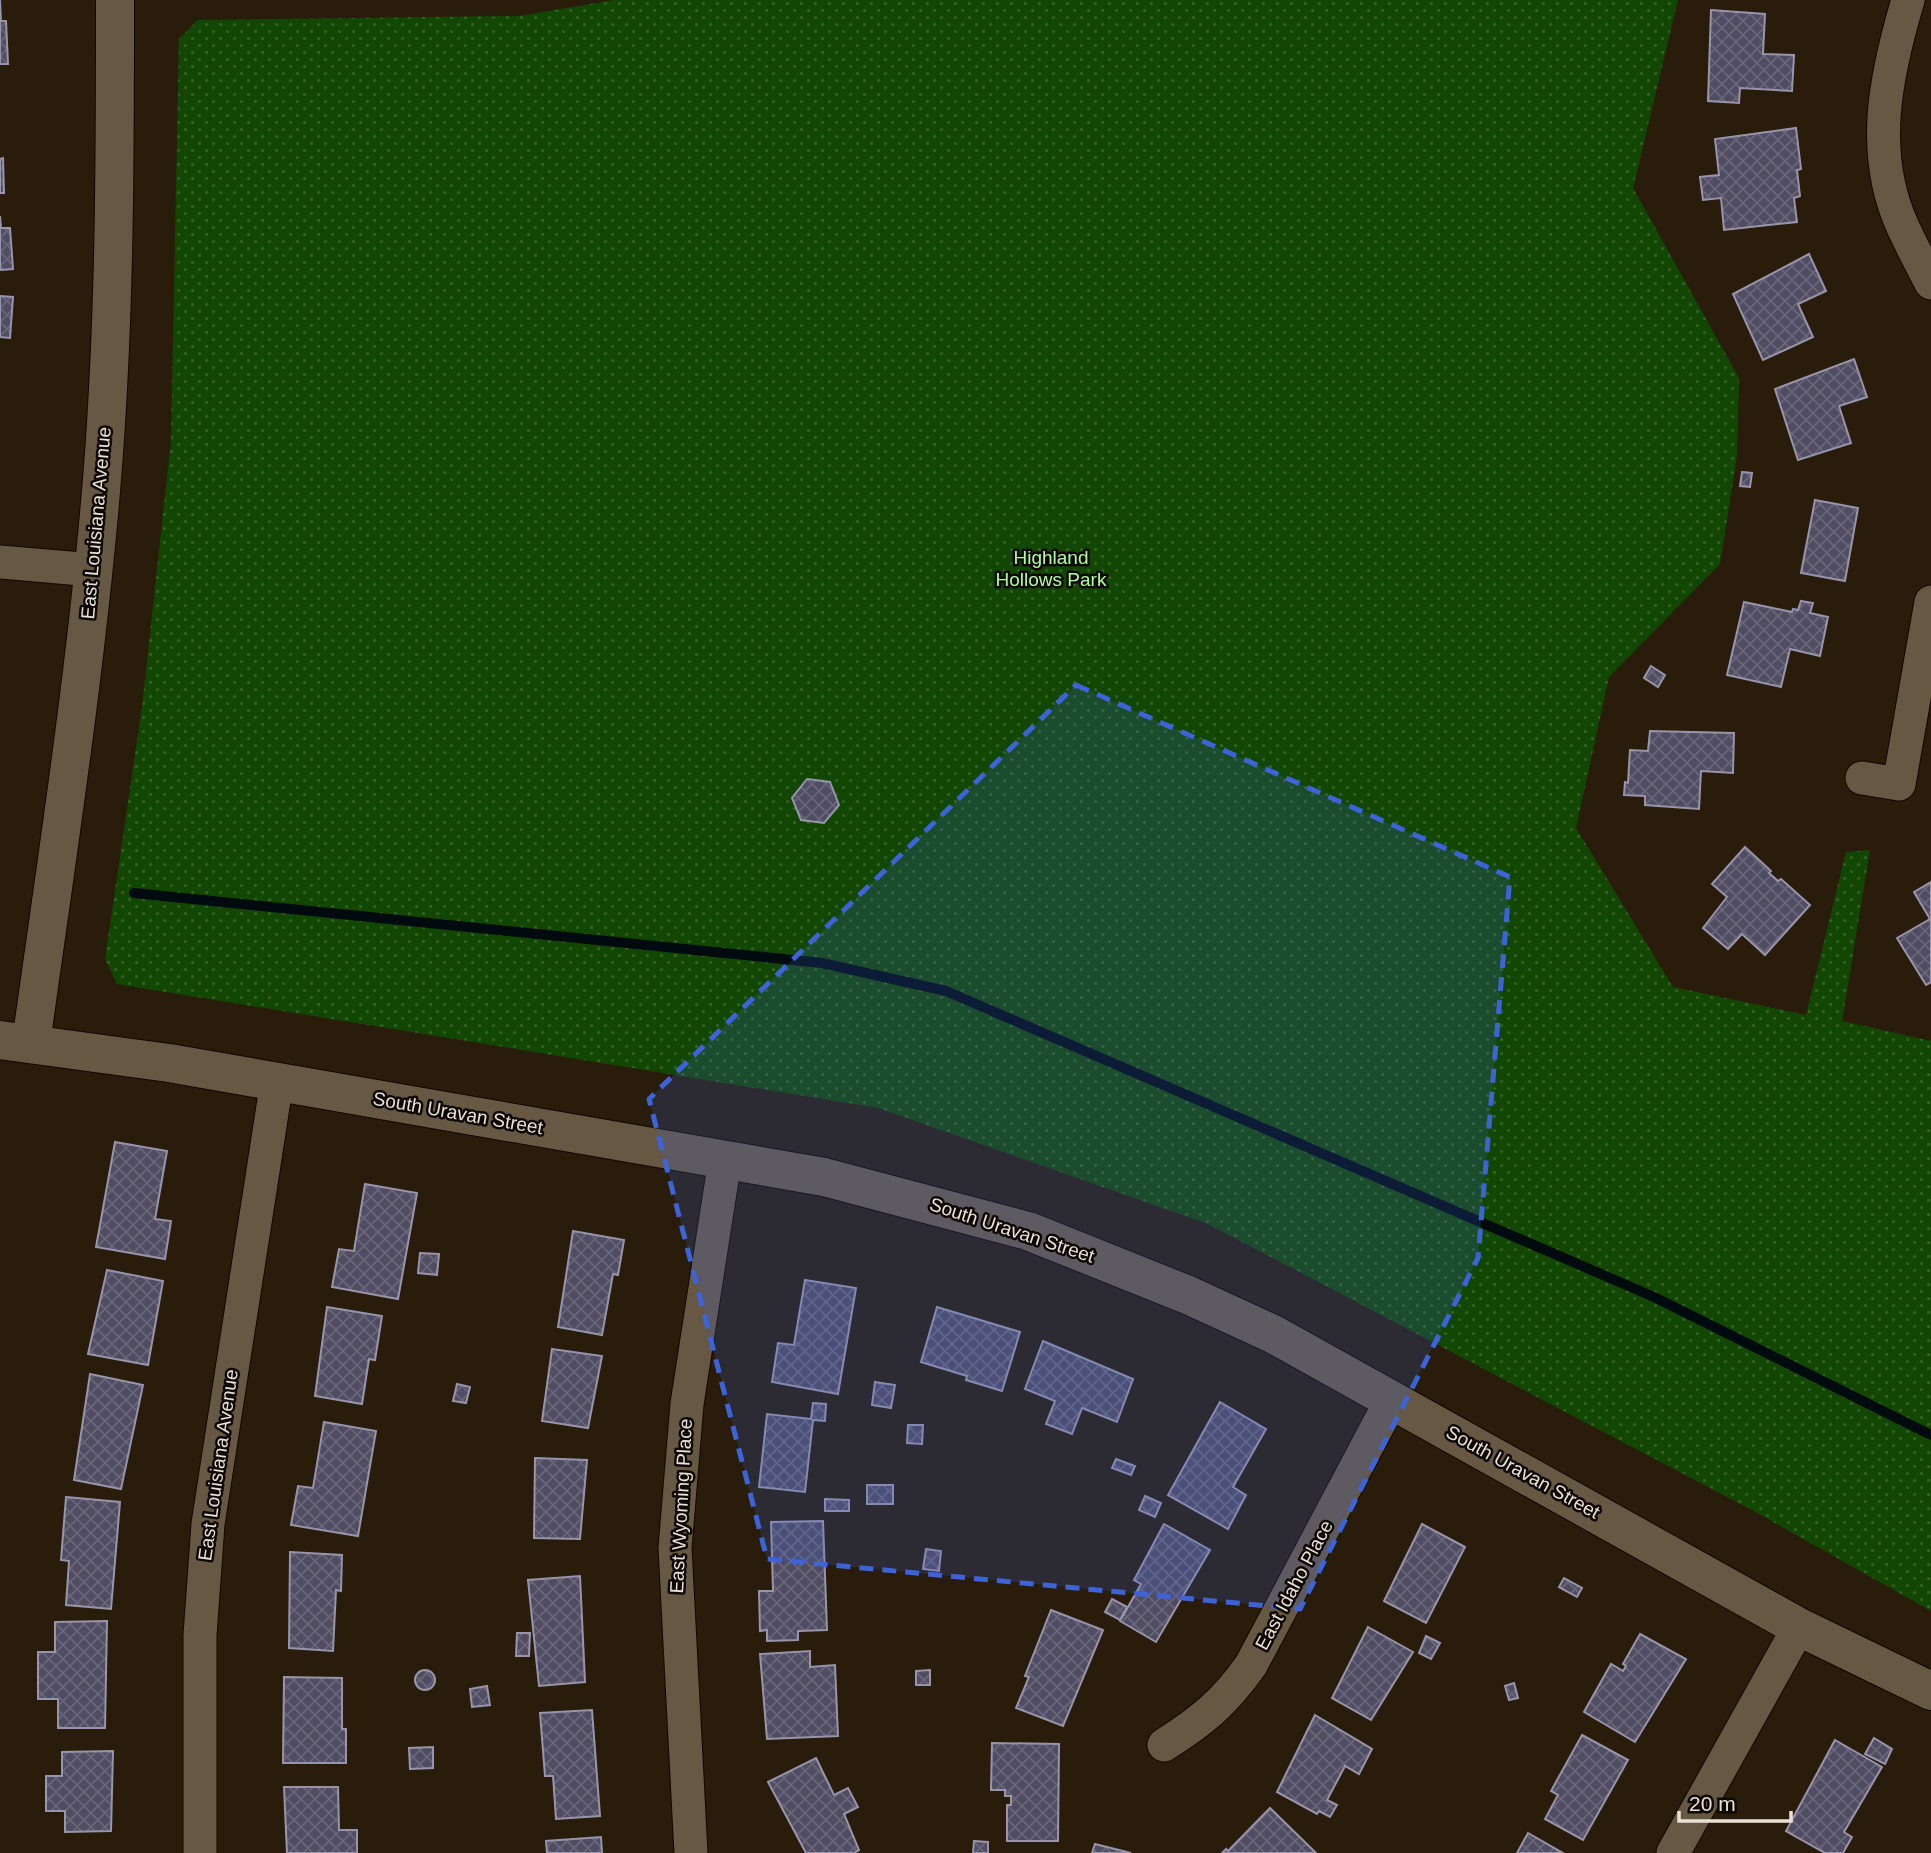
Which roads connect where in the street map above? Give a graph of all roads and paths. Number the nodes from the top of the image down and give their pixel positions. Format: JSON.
{"nodes":[{"id":1,"x":116,"y":0,"type":"edge"},
{"id":2,"x":1909,"y":0,"type":"edge"},
{"id":3,"x":1931,"y":283,"type":"edge"},
{"id":4,"x":0,"y":562,"type":"edge"},
{"id":5,"x":93,"y":570,"type":"junction"},
{"id":6,"x":1931,"y":602,"type":"edge"},
{"id":7,"x":1862,"y":778,"type":"dead end"},
{"id":8,"x":16,"y":1042,"type":"edge"},
{"id":9,"x":278,"y":1081,"type":"junction"},
{"id":10,"x":725,"y":1160,"type":"junction"},
{"id":11,"x":1392,"y":1399,"type":"junction"},
{"id":12,"x":1799,"y":1627,"type":"junction"},
{"id":13,"x":1931,"y":1691,"type":"edge"},
{"id":14,"x":1164,"y":1745,"type":"dead end"},
{"id":15,"x":200,"y":1853,"type":"edge"},
{"id":16,"x":691,"y":1853,"type":"edge"},
{"id":17,"x":1673,"y":1853,"type":"edge"}],
"edges":[{"from":1,"to":5,"type":"street","name":"East Louisiana Avenue"},
{"from":2,"to":3,"type":"street"},
{"from":4,"to":5,"type":"street"},
{"from":5,"to":8,"type":"street","name":"East Louisiana Avenue"},
{"from":6,"to":7,"type":"street"},
{"from":8,"to":9,"type":"street","name":"South Uravan Street"},
{"from":9,"to":10,"type":"street","name":"South Uravan Street"},
{"from":9,"to":15,"type":"street","name":"East Louisiana Avenue"},
{"from":10,"to":11,"type":"street","name":"South Uravan Street"},
{"from":10,"to":16,"type":"street","name":"East Wyoming Place"},
{"from":11,"to":12,"type":"street","name":"South Uravan Street"},
{"from":11,"to":14,"type":"street","name":"East Idaho Place"},
{"from":12,"to":13,"type":"street","name":"South Uravan Street"},
{"from":12,"to":17,"type":"street"}]}
